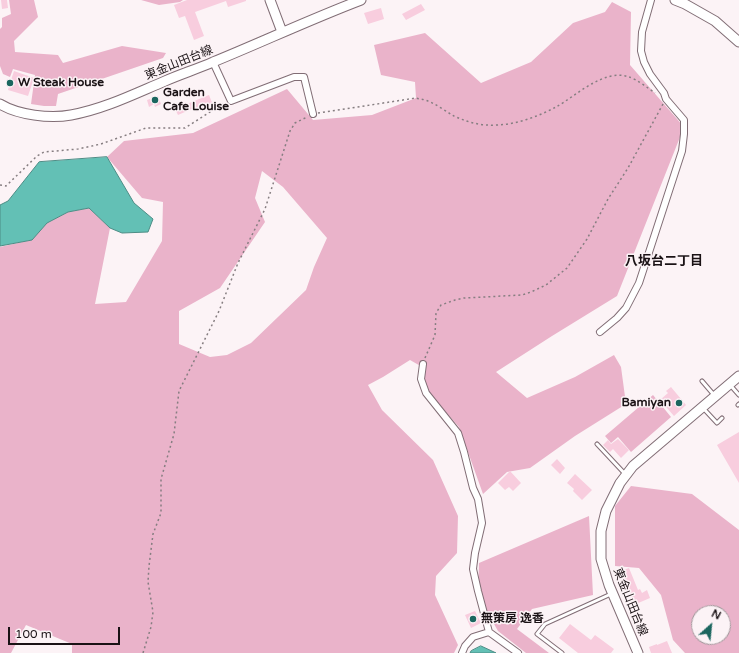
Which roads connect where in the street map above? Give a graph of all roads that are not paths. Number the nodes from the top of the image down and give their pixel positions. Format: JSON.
{"nodes":[{"id":1,"x":270,"y":0,"type":"edge"},
{"id":2,"x":361,"y":0,"type":"edge"},
{"id":3,"x":650,"y":0,"type":"edge"},
{"id":4,"x":675,"y":0,"type":"edge"},
{"id":5,"x":282,"y":32,"type":"junction"},
{"id":6,"x":739,"y":42,"type":"edge"},
{"id":7,"x":213,"y":62,"type":"junction"},
{"id":8,"x":0,"y":104,"type":"edge"},
{"id":9,"x":313,"y":114,"type":"road end"},
{"id":10,"x":600,"y":332,"type":"dead end"},
{"id":11,"x":423,"y":364,"type":"road end"},
{"id":12,"x":739,"y":376,"type":"edge"},
{"id":13,"x":702,"y":381,"type":"dead end"},
{"id":14,"x":730,"y":384,"type":"junction"},
{"id":15,"x":739,"y":395,"type":"edge"},
{"id":16,"x":716,"y":396,"type":"junction"},
{"id":17,"x":702,"y":407,"type":"junction"},
{"id":18,"x":722,"y":418,"type":"dead end"},
{"id":19,"x":597,"y":444,"type":"dead end"},
{"id":20,"x":626,"y":476,"type":"junction"},
{"id":21,"x":613,"y":594,"type":"junction"},
{"id":22,"x":489,"y":632,"type":"junction"},
{"id":23,"x":462,"y":653,"type":"edge"},
{"id":24,"x":518,"y":653,"type":"edge"},
{"id":25,"x":562,"y":653,"type":"edge"},
{"id":26,"x":638,"y":653,"type":"edge"}],
"edges":[{"from":1,"to":5,"type":"main road"},
{"from":2,"to":5,"type":"main road","name":"東金山田台線"},
{"from":3,"to":10,"type":"street"},
{"from":4,"to":6,"type":"main road"},
{"from":5,"to":7,"type":"main road","name":"東金山田台線"},
{"from":7,"to":8,"type":"main road","name":"東金山田台線"},
{"from":7,"to":9,"type":"street"},
{"from":11,"to":22,"type":"street"},
{"from":12,"to":14,"type":"main road","name":"東金山田台線"},
{"from":13,"to":16,"type":"lane"},
{"from":14,"to":15,"type":"lane"},
{"from":14,"to":16,"type":"main road","name":"東金山田台線"},
{"from":16,"to":17,"type":"main road","name":"東金山田台線"},
{"from":17,"to":18,"type":"lane"},
{"from":17,"to":20,"type":"main road","name":"東金山田台線"},
{"from":19,"to":20,"type":"lane"},
{"from":20,"to":21,"type":"main road","name":"東金山田台線"},
{"from":21,"to":25,"type":"lane"},
{"from":21,"to":26,"type":"main road","name":"東金山田台線"},
{"from":22,"to":23,"type":"street"},
{"from":22,"to":24,"type":"street"}]}
